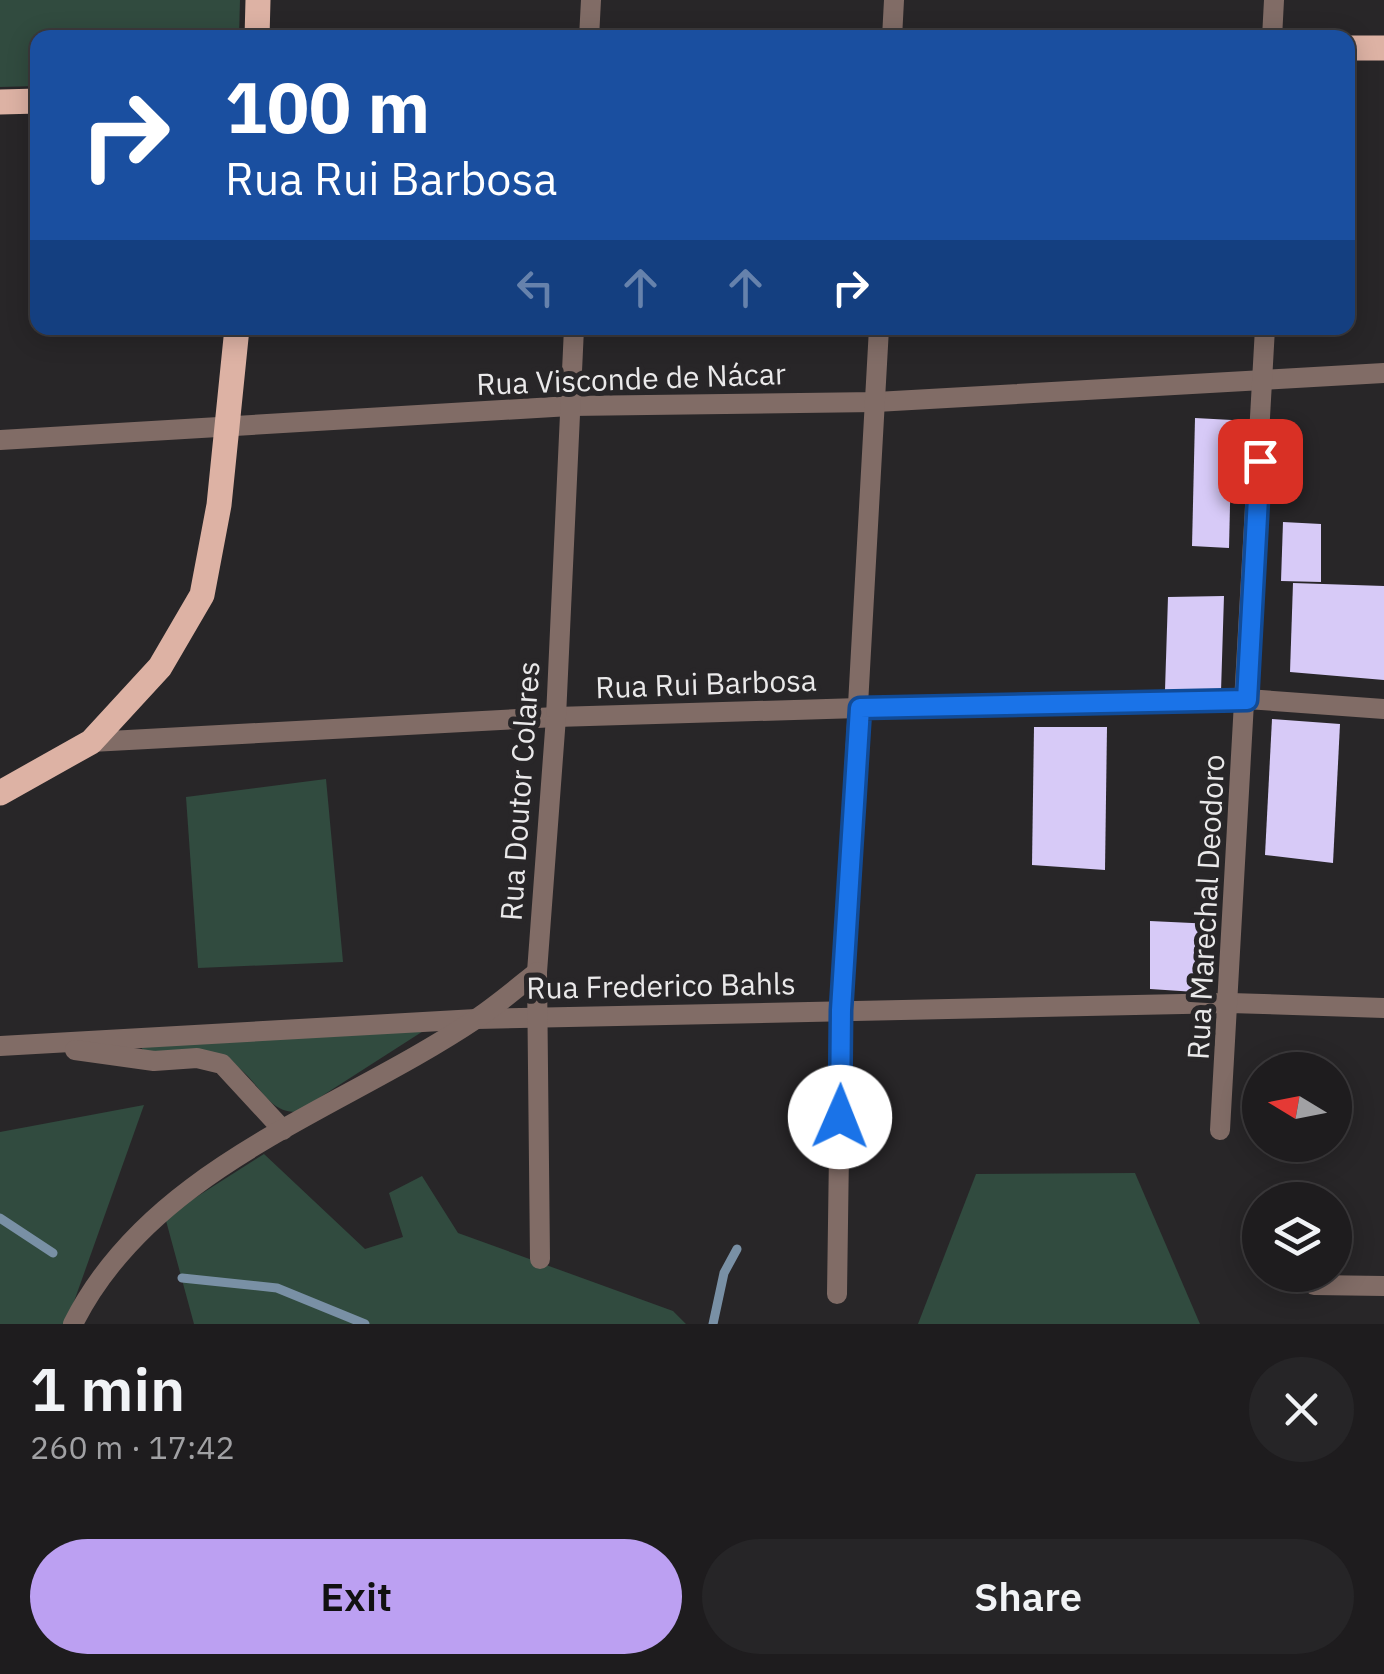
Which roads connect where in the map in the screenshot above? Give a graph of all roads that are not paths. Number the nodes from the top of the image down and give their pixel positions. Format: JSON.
{"nodes":[{"id":1,"x":258,"y":0,"type":"edge"},
{"id":2,"x":591,"y":0,"type":"edge"},
{"id":3,"x":894,"y":0,"type":"edge"},
{"id":4,"x":1274,"y":0,"type":"edge"},
{"id":5,"x":257,"y":30,"type":"edge"},
{"id":6,"x":589,"y":30,"type":"edge"},
{"id":7,"x":892,"y":30,"type":"edge"},
{"id":8,"x":1272,"y":30,"type":"edge"},
{"id":9,"x":1355,"y":48,"type":"edge"},
{"id":10,"x":1384,"y":48,"type":"edge"},
{"id":11,"x":30,"y":101,"type":"edge"},
{"id":12,"x":0,"y":102,"type":"edge"},
{"id":13,"x":236,"y":335,"type":"edge"},
{"id":14,"x":574,"y":335,"type":"edge"},
{"id":15,"x":879,"y":335,"type":"edge"},
{"id":16,"x":1266,"y":335,"type":"edge"},
{"id":17,"x":1384,"y":374,"type":"edge"},
{"id":18,"x":1264,"y":381,"type":"junction"},
{"id":19,"x":876,"y":402,"type":"junction"},
{"id":20,"x":570,"y":406,"type":"junction"},
{"id":21,"x":227,"y":427,"type":"junction"},
{"id":22,"x":0,"y":440,"type":"edge"},
{"id":23,"x":1247,"y":700,"type":"junction"},
{"id":24,"x":860,"y":708,"type":"junction"},
{"id":25,"x":1384,"y":710,"type":"edge"},
{"id":26,"x":556,"y":718,"type":"junction"},
{"id":27,"x":90,"y":742,"type":"junction"},
{"id":28,"x":0,"y":793,"type":"edge"},
{"id":29,"x":537,"y":972,"type":"junction"},
{"id":30,"x":1230,"y":1003,"type":"junction"},
{"id":31,"x":1384,"y":1008,"type":"edge"},
{"id":32,"x":841,"y":1010,"type":"junction"},
{"id":33,"x":476,"y":1019,"type":"junction"},
{"id":34,"x":540,"y":1019,"type":"junction"},
{"id":35,"x":28,"y":1044,"type":"junction"},
{"id":36,"x":0,"y":1046,"type":"edge"},
{"id":37,"x":283,"y":1130,"type":"junction"},
{"id":38,"x":1220,"y":1130,"type":"dead end"},
{"id":39,"x":540,"y":1259,"type":"dead end"},
{"id":40,"x":1352,"y":1286,"type":"edge"},
{"id":41,"x":1384,"y":1286,"type":"edge"},
{"id":42,"x":838,"y":1294,"type":"dead end"},
{"id":43,"x":74,"y":1324,"type":"edge"}],
"edges":[{"from":1,"to":5,"type":"main road"},
{"from":2,"to":6,"type":"street"},
{"from":3,"to":7,"type":"street"},
{"from":4,"to":8,"type":"street"},
{"from":9,"to":10,"type":"main road"},
{"from":11,"to":12,"type":"main road"},
{"from":13,"to":21,"type":"main road"},
{"from":14,"to":20,"type":"street","name":"Rua Doutor Colares"},
{"from":15,"to":19,"type":"street"},
{"from":16,"to":18,"type":"street","name":"Rua Marechal Deodoro"},
{"from":17,"to":18,"type":"street","name":"Rua Visconde de Nácar"},
{"from":18,"to":19,"type":"street","name":"Rua Visconde de Nácar"},
{"from":18,"to":23,"type":"street","name":"Rua Marechal Deodoro"},
{"from":19,"to":20,"type":"street","name":"Rua Visconde de Nácar"},
{"from":19,"to":24,"type":"street"},
{"from":20,"to":21,"type":"street","name":"Rua Visconde de Nácar"},
{"from":20,"to":26,"type":"street","name":"Rua Doutor Colares"},
{"from":21,"to":22,"type":"street","name":"Rua Visconde de Nácar"},
{"from":21,"to":27,"type":"main road"},
{"from":23,"to":24,"type":"street","name":"Rua Rui Barbosa"},
{"from":23,"to":25,"type":"street","name":"Rua Rui Barbosa"},
{"from":23,"to":30,"type":"street","name":"Rua Marechal Deodoro"},
{"from":24,"to":26,"type":"street","name":"Rua Rui Barbosa"},
{"from":24,"to":32,"type":"street"},
{"from":26,"to":27,"type":"street","name":"Rua Rui Barbosa"},
{"from":26,"to":29,"type":"street","name":"Rua Doutor Colares"},
{"from":27,"to":28,"type":"main road"},
{"from":29,"to":33,"type":"street"},
{"from":29,"to":34,"type":"street","name":"Rua Doutor Colares"},
{"from":30,"to":31,"type":"street","name":"Rua Frederico Bahls"},
{"from":30,"to":32,"type":"street","name":"Rua Frederico Bahls"},
{"from":30,"to":38,"type":"street","name":"Rua Marechal Deodoro"},
{"from":32,"to":34,"type":"street","name":"Rua Frederico Bahls"},
{"from":32,"to":42,"type":"street"},
{"from":33,"to":34,"type":"street","name":"Rua Frederico Bahls"},
{"from":33,"to":35,"type":"street","name":"Rua Frederico Bahls"},
{"from":33,"to":37,"type":"street"},
{"from":34,"to":39,"type":"street","name":"Rua Doutor Colares"},
{"from":35,"to":36,"type":"street","name":"Rua Frederico Bahls"},
{"from":35,"to":37,"type":"street"},
{"from":37,"to":43,"type":"street"},
{"from":40,"to":41,"type":"street"}]}
